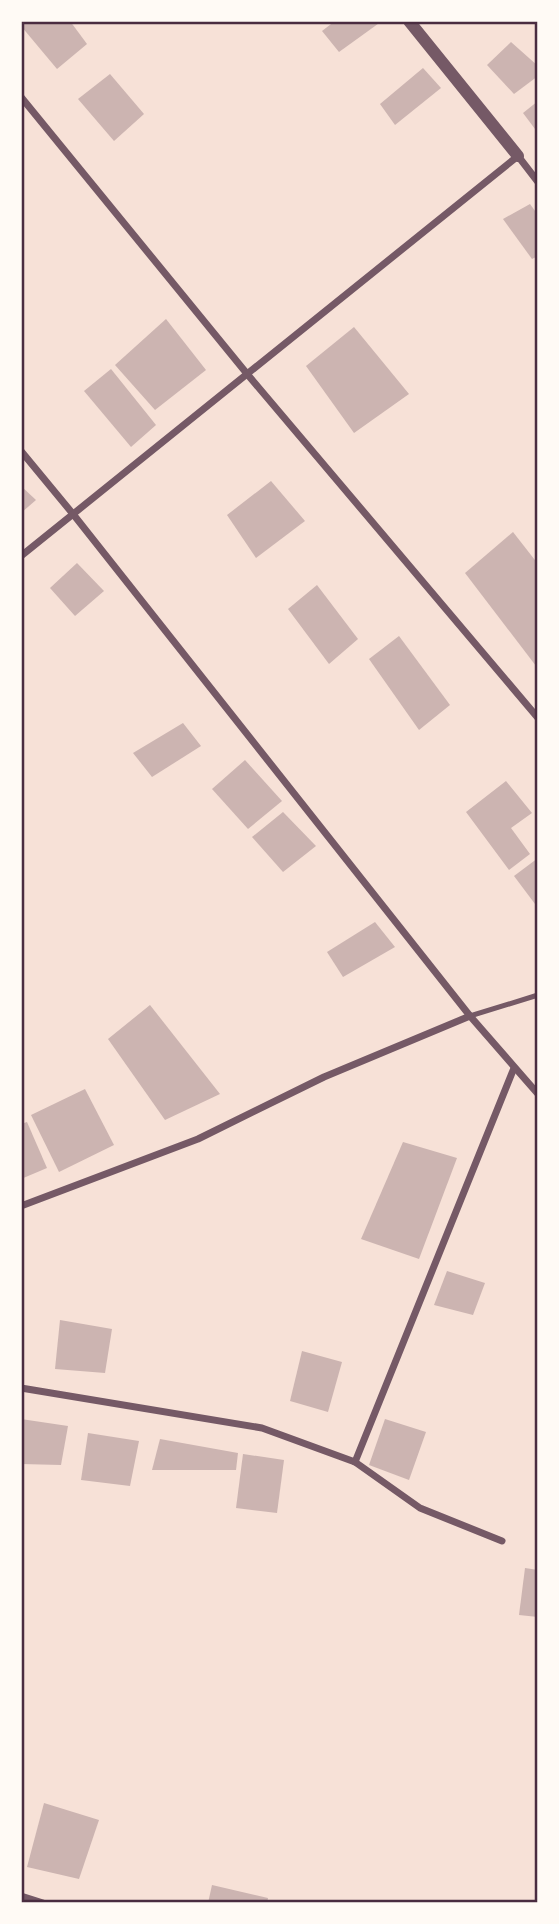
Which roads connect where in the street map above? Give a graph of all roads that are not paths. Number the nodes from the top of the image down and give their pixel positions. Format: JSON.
{"nodes":[{"id":1,"x":409,"y":21,"type":"edge"},
{"id":2,"x":21,"y":97,"type":"edge"},
{"id":3,"x":518,"y":156,"type":"junction"},
{"id":4,"x":538,"y":182,"type":"edge"},
{"id":5,"x":248,"y":375,"type":"junction"},
{"id":6,"x":21,"y":451,"type":"edge"},
{"id":7,"x":73,"y":514,"type":"junction"},
{"id":8,"x":21,"y":556,"type":"edge"},
{"id":9,"x":538,"y":718,"type":"edge"},
{"id":10,"x":538,"y":995,"type":"edge"},
{"id":11,"x":470,"y":1016,"type":"junction"},
{"id":12,"x":514,"y":1068,"type":"junction"},
{"id":13,"x":538,"y":1094,"type":"edge"},
{"id":14,"x":21,"y":1206,"type":"edge"},
{"id":15,"x":21,"y":1388,"type":"edge"},
{"id":16,"x":355,"y":1462,"type":"junction"},
{"id":17,"x":502,"y":1541,"type":"dead end"},
{"id":18,"x":21,"y":1896,"type":"edge"},
{"id":19,"x":43,"y":1903,"type":"edge"}],
"edges":[{"from":1,"to":3,"type":"street"},
{"from":2,"to":5,"type":"street"},
{"from":3,"to":4,"type":"street"},
{"from":3,"to":5,"type":"street"},
{"from":5,"to":7,"type":"street"},
{"from":5,"to":9,"type":"street"},
{"from":6,"to":7,"type":"street"},
{"from":7,"to":8,"type":"street"},
{"from":7,"to":11,"type":"street"},
{"from":10,"to":11,"type":"lane"},
{"from":11,"to":12,"type":"street"},
{"from":11,"to":14,"type":"street"},
{"from":12,"to":13,"type":"street"},
{"from":12,"to":16,"type":"street"},
{"from":15,"to":16,"type":"street"},
{"from":16,"to":17,"type":"street"},
{"from":18,"to":19,"type":"street"}]}
